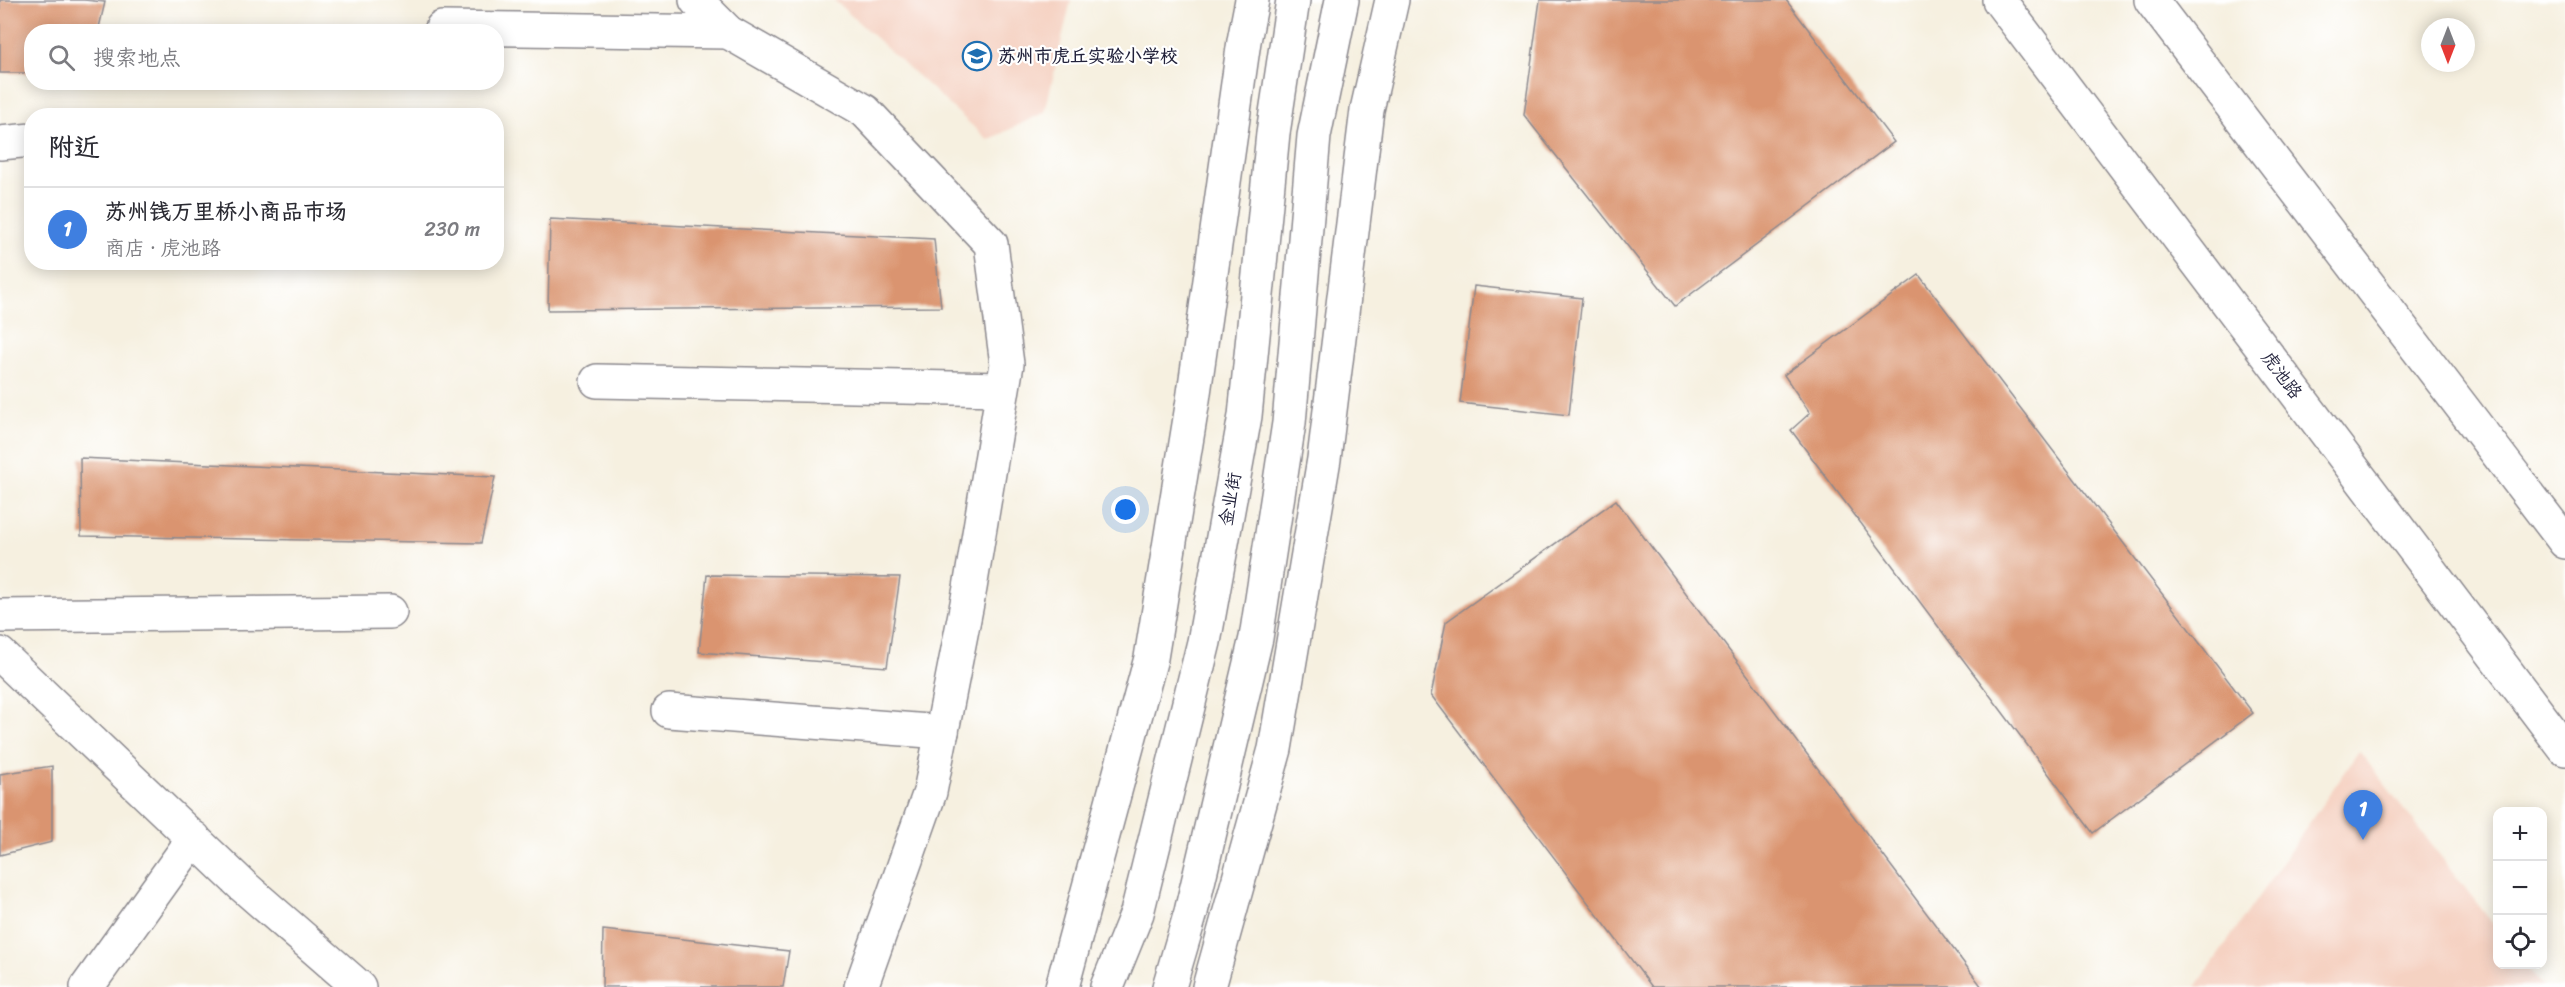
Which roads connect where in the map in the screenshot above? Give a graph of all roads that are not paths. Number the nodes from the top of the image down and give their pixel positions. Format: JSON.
{"nodes":[{"id":1,"x":696,"y":0,"type":"edge"},
{"id":2,"x":1252,"y":0,"type":"edge"},
{"id":3,"x":1293,"y":0,"type":"edge"},
{"id":4,"x":1342,"y":0,"type":"edge"},
{"id":5,"x":1392,"y":0,"type":"edge"},
{"id":6,"x":1999,"y":0,"type":"edge"},
{"id":7,"x":2151,"y":0,"type":"edge"},
{"id":8,"x":504,"y":29,"type":"edge"},
{"id":9,"x":728,"y":32,"type":"junction"},
{"id":10,"x":24,"y":141,"type":"edge"},
{"id":11,"x":0,"y":143,"type":"edge"},
{"id":12,"x":597,"y":381,"type":"dead end"},
{"id":13,"x":1002,"y":389,"type":"junction"},
{"id":14,"x":2565,"y":542,"type":"edge"},
{"id":15,"x":390,"y":612,"type":"dead end"},
{"id":16,"x":0,"y":616,"type":"edge"},
{"id":17,"x":0,"y":654,"type":"edge"},
{"id":18,"x":669,"y":711,"type":"dead end"},
{"id":19,"x":942,"y":732,"type":"junction"},
{"id":20,"x":2565,"y":749,"type":"edge"},
{"id":21,"x":194,"y":838,"type":"junction"},
{"id":22,"x":87,"y":987,"type":"edge"},
{"id":23,"x":359,"y":987,"type":"edge"},
{"id":24,"x":861,"y":987,"type":"edge"},
{"id":25,"x":1062,"y":987,"type":"edge"},
{"id":26,"x":1107,"y":987,"type":"edge"},
{"id":27,"x":1169,"y":987,"type":"edge"},
{"id":28,"x":1209,"y":987,"type":"edge"}],
"edges":[{"from":1,"to":9,"type":"main road"},
{"from":2,"to":25,"type":"main road"},
{"from":3,"to":26,"type":"main road","name":"金业街"},
{"from":4,"to":27,"type":"main road"},
{"from":5,"to":28,"type":"main road"},
{"from":6,"to":20,"type":"main road","name":"虎池路"},
{"from":7,"to":14,"type":"main road"},
{"from":8,"to":9,"type":"main road"},
{"from":9,"to":13,"type":"main road"},
{"from":10,"to":11,"type":"main road"},
{"from":12,"to":13,"type":"main road"},
{"from":13,"to":19,"type":"main road"},
{"from":15,"to":16,"type":"main road"},
{"from":17,"to":21,"type":"main road"},
{"from":18,"to":19,"type":"main road"},
{"from":19,"to":24,"type":"main road"},
{"from":21,"to":22,"type":"main road"},
{"from":21,"to":23,"type":"main road"}]}
